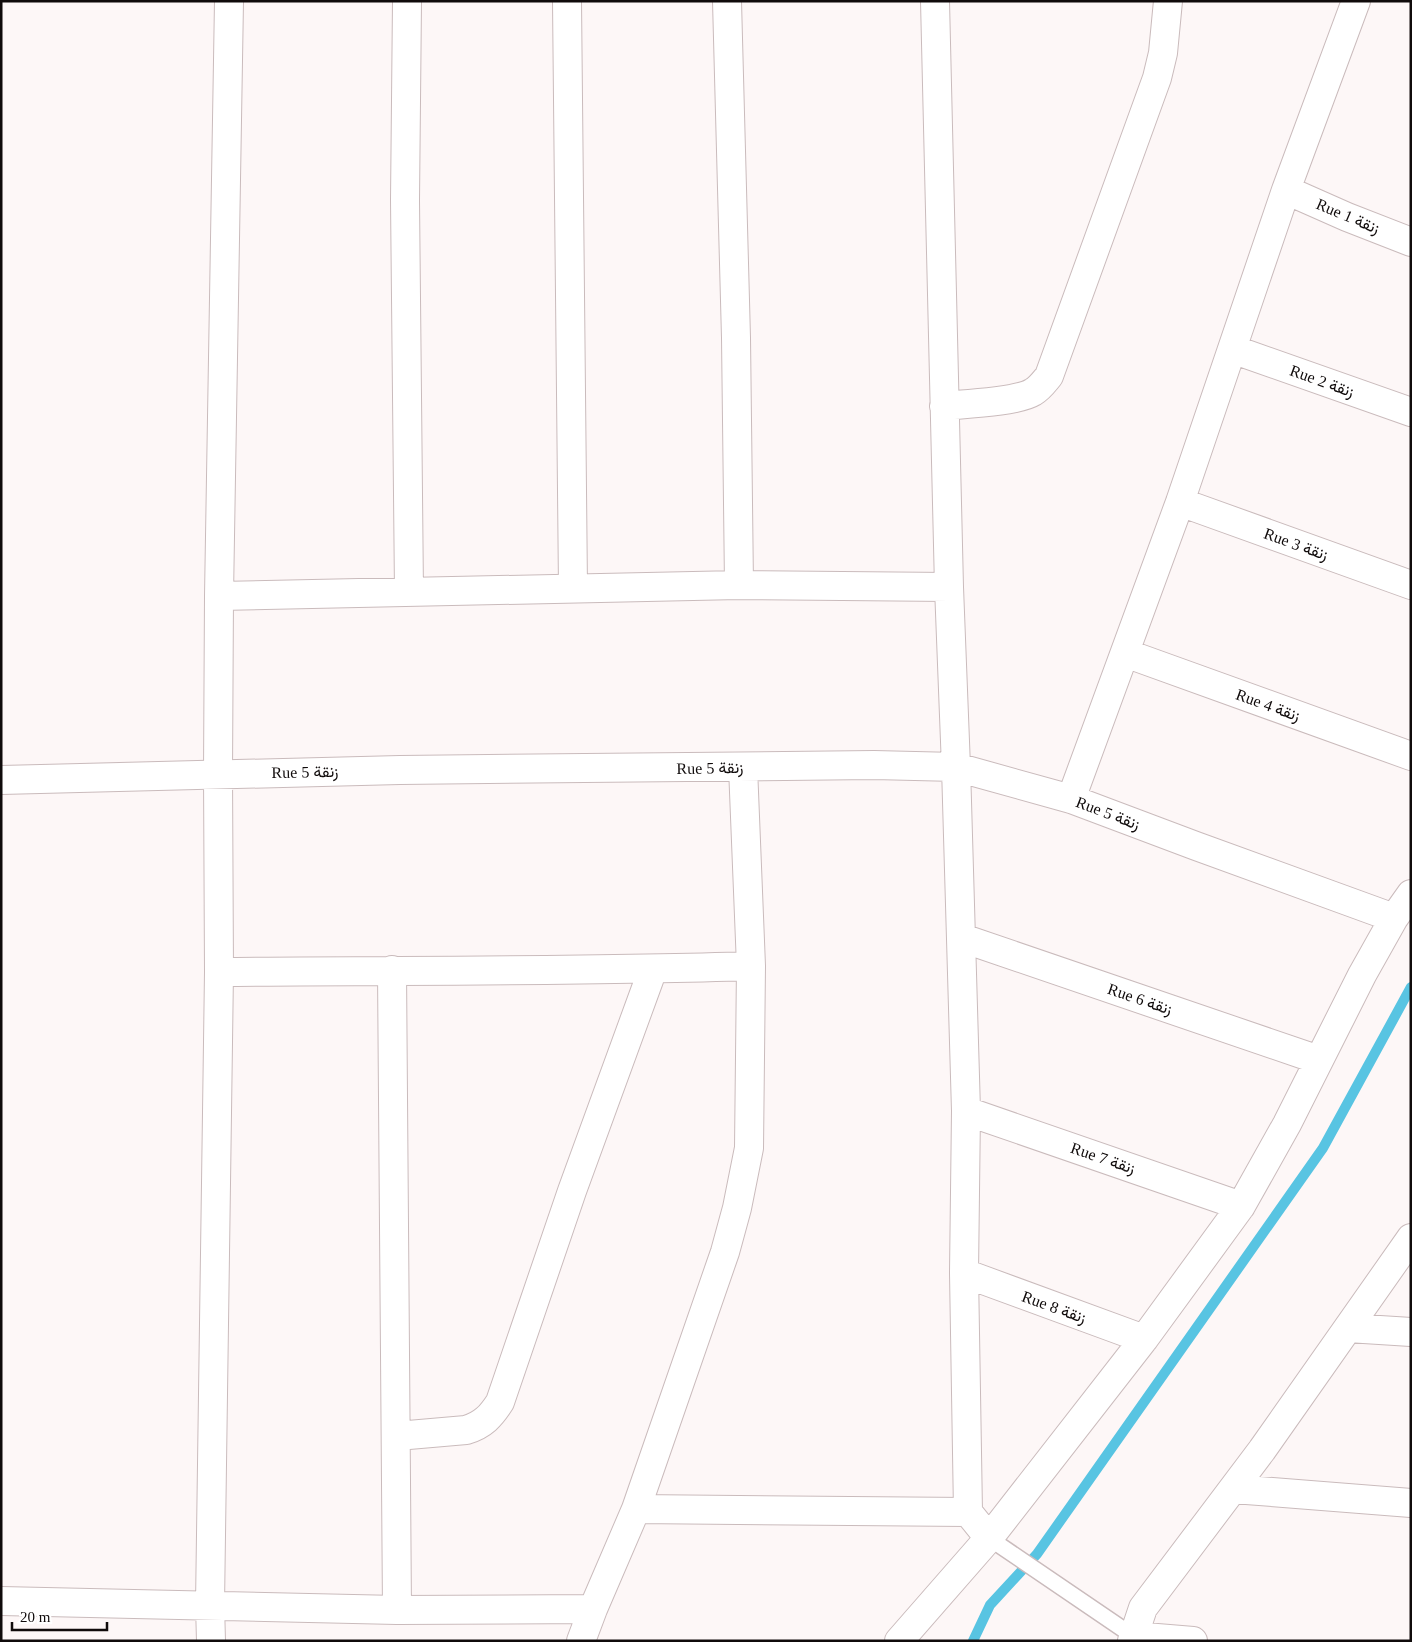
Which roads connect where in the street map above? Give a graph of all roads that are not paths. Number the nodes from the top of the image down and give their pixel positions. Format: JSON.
{"nodes":[{"id":1,"x":229,"y":1,"type":"edge"},
{"id":2,"x":407,"y":1,"type":"edge"},
{"id":3,"x":567,"y":1,"type":"edge"},
{"id":4,"x":727,"y":1,"type":"edge"},
{"id":5,"x":935,"y":1,"type":"edge"},
{"id":6,"x":1168,"y":1,"type":"edge"},
{"id":7,"x":1356,"y":1,"type":"edge"},
{"id":8,"x":1286,"y":190,"type":"junction"},
{"id":9,"x":1411,"y":242,"type":"edge"},
{"id":10,"x":1232,"y":349,"type":"junction"},
{"id":11,"x":944,"y":406,"type":"junction"},
{"id":12,"x":1411,"y":412,"type":"edge"},
{"id":13,"x":1180,"y":502,"type":"junction"},
{"id":14,"x":739,"y":585,"type":"junction"},
{"id":15,"x":1411,"y":585,"type":"edge"},
{"id":16,"x":949,"y":587,"type":"junction"},
{"id":17,"x":573,"y":588,"type":"junction"},
{"id":18,"x":410,"y":592,"type":"junction"},
{"id":19,"x":219,"y":596,"type":"junction"},
{"id":20,"x":1125,"y":652,"type":"junction"},
{"id":21,"x":1411,"y":756,"type":"edge"},
{"id":22,"x":744,"y":767,"type":"junction"},
{"id":23,"x":956,"y":767,"type":"junction"},
{"id":24,"x":218,"y":774,"type":"junction"},
{"id":25,"x":1,"y":780,"type":"edge"},
{"id":26,"x":1071,"y":799,"type":"junction"},
{"id":27,"x":1411,"y":894,"type":"edge"},
{"id":28,"x":1394,"y":918,"type":"junction"},
{"id":29,"x":962,"y":938,"type":"junction"},
{"id":30,"x":751,"y":966,"type":"junction"},
{"id":31,"x":653,"y":969,"type":"junction"},
{"id":32,"x":392,"y":970,"type":"junction"},
{"id":33,"x":219,"y":972,"type":"junction"},
{"id":34,"x":1319,"y":1060,"type":"junction"},
{"id":35,"x":966,"y":1111,"type":"junction"},
{"id":36,"x":1241,"y":1206,"type":"junction"},
{"id":37,"x":1411,"y":1238,"type":"edge"},
{"id":38,"x":964,"y":1273,"type":"junction"},
{"id":39,"x":1348,"y":1328,"type":"junction"},
{"id":40,"x":1411,"y":1332,"type":"edge"},
{"id":41,"x":1144,"y":1339,"type":"junction"},
{"id":42,"x":397,"y":1436,"type":"junction"},
{"id":43,"x":1233,"y":1488,"type":"junction"},
{"id":44,"x":1411,"y":1503,"type":"edge"},
{"id":45,"x":636,"y":1509,"type":"junction"},
{"id":46,"x":968,"y":1512,"type":"junction"},
{"id":47,"x":989,"y":1538,"type":"junction"},
{"id":48,"x":1,"y":1601,"type":"edge"},
{"id":49,"x":210,"y":1605,"type":"junction"},
{"id":50,"x":593,"y":1609,"type":"junction"},
{"id":51,"x":397,"y":1610,"type":"junction"},
{"id":52,"x":1133,"y":1638,"type":"edge"},
{"id":53,"x":211,"y":1641,"type":"edge"},
{"id":54,"x":581,"y":1641,"type":"edge"},
{"id":55,"x":899,"y":1641,"type":"edge"},
{"id":56,"x":1193,"y":1641,"type":"edge"}],
"edges":[{"from":1,"to":19,"type":"street"},
{"from":2,"to":18,"type":"street"},
{"from":3,"to":17,"type":"street"},
{"from":4,"to":14,"type":"street"},
{"from":5,"to":11,"type":"street"},
{"from":6,"to":11,"type":"street"},
{"from":7,"to":8,"type":"street"},
{"from":8,"to":9,"type":"street","name":"Rue 1 زنقة"},
{"from":8,"to":10,"type":"street"},
{"from":10,"to":12,"type":"street","name":"Rue 2 زنقة"},
{"from":10,"to":13,"type":"street"},
{"from":11,"to":16,"type":"street"},
{"from":13,"to":15,"type":"street","name":"Rue 3 زنقة"},
{"from":13,"to":20,"type":"street"},
{"from":14,"to":16,"type":"street"},
{"from":14,"to":17,"type":"street"},
{"from":16,"to":23,"type":"street"},
{"from":17,"to":18,"type":"street"},
{"from":18,"to":19,"type":"street"},
{"from":19,"to":24,"type":"street"},
{"from":20,"to":21,"type":"street","name":"Rue 4 زنقة"},
{"from":20,"to":26,"type":"street"},
{"from":22,"to":23,"type":"street","name":"Rue 5 زنقة"},
{"from":22,"to":24,"type":"street","name":"Rue 5 زنقة"},
{"from":22,"to":30,"type":"street"},
{"from":23,"to":26,"type":"street","name":"Rue 5 زنقة"},
{"from":23,"to":29,"type":"street"},
{"from":24,"to":25,"type":"street","name":"Rue 5 زنقة"},
{"from":24,"to":33,"type":"street"},
{"from":26,"to":28,"type":"street","name":"Rue 5 زنقة"},
{"from":27,"to":28,"type":"street"},
{"from":28,"to":34,"type":"street"},
{"from":29,"to":34,"type":"street","name":"Rue 6 زنقة"},
{"from":29,"to":35,"type":"street"},
{"from":30,"to":31,"type":"street"},
{"from":30,"to":45,"type":"street"},
{"from":31,"to":32,"type":"street"},
{"from":31,"to":42,"type":"street"},
{"from":32,"to":33,"type":"street"},
{"from":32,"to":42,"type":"street"},
{"from":33,"to":49,"type":"street"},
{"from":34,"to":36,"type":"street"},
{"from":35,"to":36,"type":"street","name":"Rue 7 زنقة"},
{"from":35,"to":38,"type":"street"},
{"from":36,"to":41,"type":"street"},
{"from":37,"to":39,"type":"street"},
{"from":38,"to":41,"type":"street","name":"Rue 8 زنقة"},
{"from":38,"to":46,"type":"street"},
{"from":39,"to":40,"type":"street"},
{"from":39,"to":43,"type":"street"},
{"from":41,"to":47,"type":"street"},
{"from":42,"to":51,"type":"street"},
{"from":43,"to":44,"type":"street"},
{"from":43,"to":52,"type":"street"},
{"from":45,"to":46,"type":"street"},
{"from":45,"to":50,"type":"street"},
{"from":46,"to":47,"type":"street"},
{"from":47,"to":52,"type":"lane"},
{"from":47,"to":55,"type":"street"},
{"from":48,"to":49,"type":"street"},
{"from":49,"to":51,"type":"street"},
{"from":49,"to":53,"type":"street"},
{"from":50,"to":51,"type":"street"},
{"from":50,"to":54,"type":"street"},
{"from":52,"to":56,"type":"street"}]}
